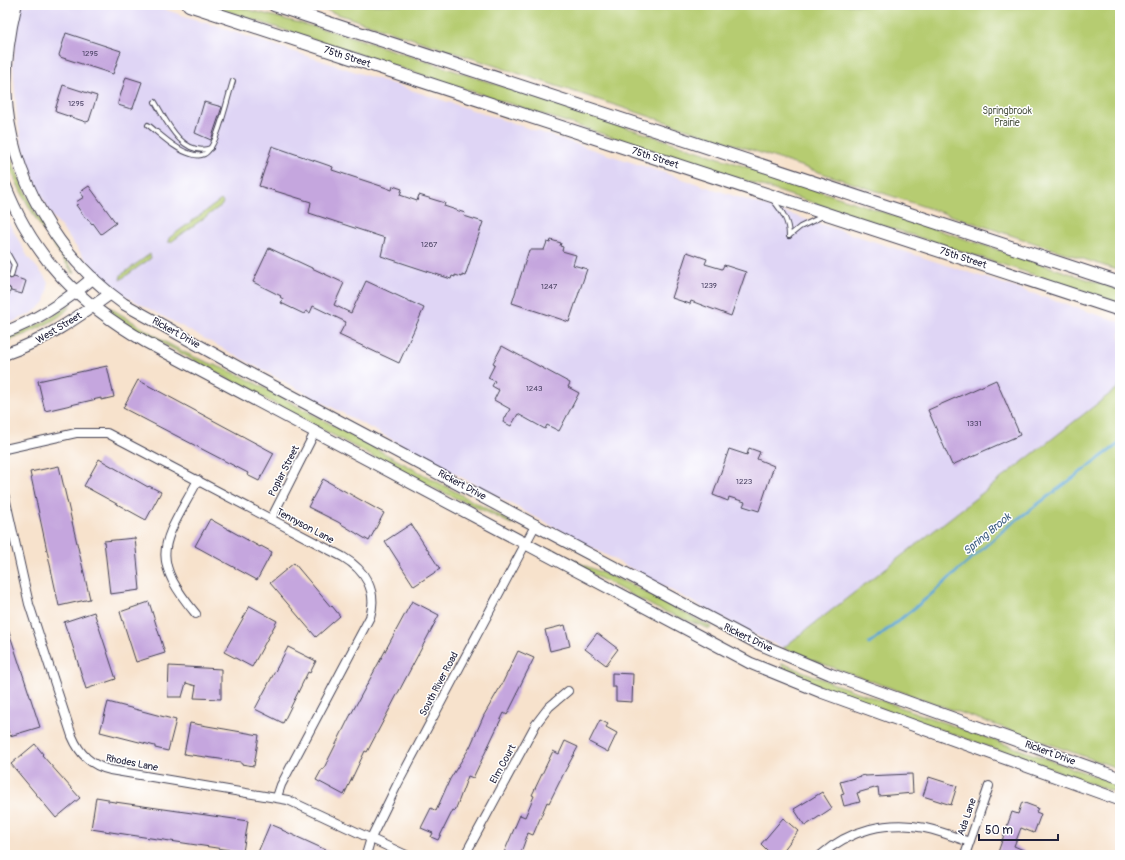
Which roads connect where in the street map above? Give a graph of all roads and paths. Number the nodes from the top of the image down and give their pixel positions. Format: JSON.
{"nodes":[{"id":1,"x":16,"y":5,"type":"edge"},
{"id":2,"x":190,"y":5,"type":"edge"},
{"id":3,"x":274,"y":5,"type":"edge"},
{"id":4,"x":233,"y":81,"type":"dead end"},
{"id":5,"x":155,"y":102,"type":"dead end"},
{"id":6,"x":148,"y":125,"type":"dead end"},
{"id":7,"x":211,"y":147,"type":"junction"},
{"id":8,"x":5,"y":184,"type":"edge"},
{"id":9,"x":770,"y":195,"type":"junction"},
{"id":10,"x":826,"y":214,"type":"junction"},
{"id":11,"x":5,"y":248,"type":"edge"},
{"id":12,"x":11,"y":276,"type":"dead end"},
{"id":13,"x":93,"y":278,"type":"junction"},
{"id":14,"x":1120,"y":283,"type":"edge"},
{"id":15,"x":8,"y":290,"type":"dead end"},
{"id":16,"x":76,"y":292,"type":"junction"},
{"id":17,"x":110,"y":294,"type":"junction"},
{"id":18,"x":5,"y":297,"type":"edge"},
{"id":19,"x":93,"y":307,"type":"junction"},
{"id":20,"x":1120,"y":310,"type":"edge"},
{"id":21,"x":5,"y":332,"type":"edge"},
{"id":22,"x":5,"y":354,"type":"edge"},
{"id":23,"x":315,"y":432,"type":"junction"},
{"id":24,"x":5,"y":449,"type":"edge"},
{"id":25,"x":198,"y":480,"type":"junction"},
{"id":26,"x":5,"y":497,"type":"edge"},
{"id":27,"x":271,"y":519,"type":"junction"},
{"id":28,"x":536,"y":524,"type":"junction"},
{"id":29,"x":525,"y":544,"type":"junction"},
{"id":30,"x":196,"y":614,"type":"dead end"},
{"id":31,"x":568,"y":691,"type":"dead end"},
{"id":32,"x":1120,"y":778,"type":"edge"},
{"id":33,"x":989,"y":786,"type":"dead end"},
{"id":34,"x":277,"y":797,"type":"junction"},
{"id":35,"x":1120,"y":800,"type":"edge"},
{"id":36,"x":371,"y":838,"type":"junction"},
{"id":37,"x":969,"y":842,"type":"junction"},
{"id":38,"x":366,"y":855,"type":"edge"},
{"id":39,"x":406,"y":855,"type":"edge"},
{"id":40,"x":465,"y":855,"type":"edge"},
{"id":41,"x":821,"y":855,"type":"edge"},
{"id":42,"x":965,"y":855,"type":"edge"}],
"edges":[{"from":1,"to":13,"type":"street","name":"Rickert Drive"},
{"from":2,"to":9,"type":"main road","name":"75th Street"},
{"from":3,"to":14,"type":"main road"},
{"from":4,"to":7,"type":"lane"},
{"from":5,"to":7,"type":"lane"},
{"from":6,"to":7,"type":"lane"},
{"from":8,"to":16,"type":"street","name":"Rickert Drive"},
{"from":9,"to":10,"type":"main road","name":"75th Street"},
{"from":9,"to":10,"type":"lane"},
{"from":10,"to":20,"type":"main road","name":"75th Street"},
{"from":11,"to":12,"type":"lane"},
{"from":13,"to":16,"type":"street","name":"West Street"},
{"from":13,"to":17,"type":"street","name":"Rickert Drive"},
{"from":15,"to":18,"type":"lane"},
{"from":16,"to":19,"type":"street","name":"Rickert Drive"},
{"from":16,"to":21,"type":"street","name":"West Street"},
{"from":17,"to":19,"type":"street","name":"West Street"},
{"from":17,"to":28,"type":"street","name":"Rickert Drive"},
{"from":19,"to":22,"type":"street","name":"West Street"},
{"from":19,"to":23,"type":"street","name":"Rickert Drive"},
{"from":23,"to":27,"type":"street","name":"Poplar Street"},
{"from":23,"to":29,"type":"street","name":"Rickert Drive"},
{"from":24,"to":25,"type":"street","name":"Tennyson Lane"},
{"from":25,"to":27,"type":"street","name":"Tennyson Lane"},
{"from":25,"to":30,"type":"street"},
{"from":26,"to":34,"type":"street","name":"Rhodes Lane"},
{"from":27,"to":34,"type":"street","name":"Tennyson Lane"},
{"from":28,"to":29,"type":"street","name":"South River Road"},
{"from":28,"to":32,"type":"street","name":"Rickert Drive"},
{"from":29,"to":35,"type":"street","name":"Rickert Drive"},
{"from":29,"to":36,"type":"street","name":"South River Road"},
{"from":31,"to":40,"type":"street","name":"Elm Court"},
{"from":33,"to":37,"type":"street","name":"Ada Lane"},
{"from":34,"to":36,"type":"street","name":"Rhodes Lane"},
{"from":36,"to":38,"type":"street","name":"South River Road"},
{"from":36,"to":39,"type":"street","name":"Rhodes Lane"},
{"from":37,"to":41,"type":"street"},
{"from":37,"to":42,"type":"street","name":"Ada Lane"}]}
